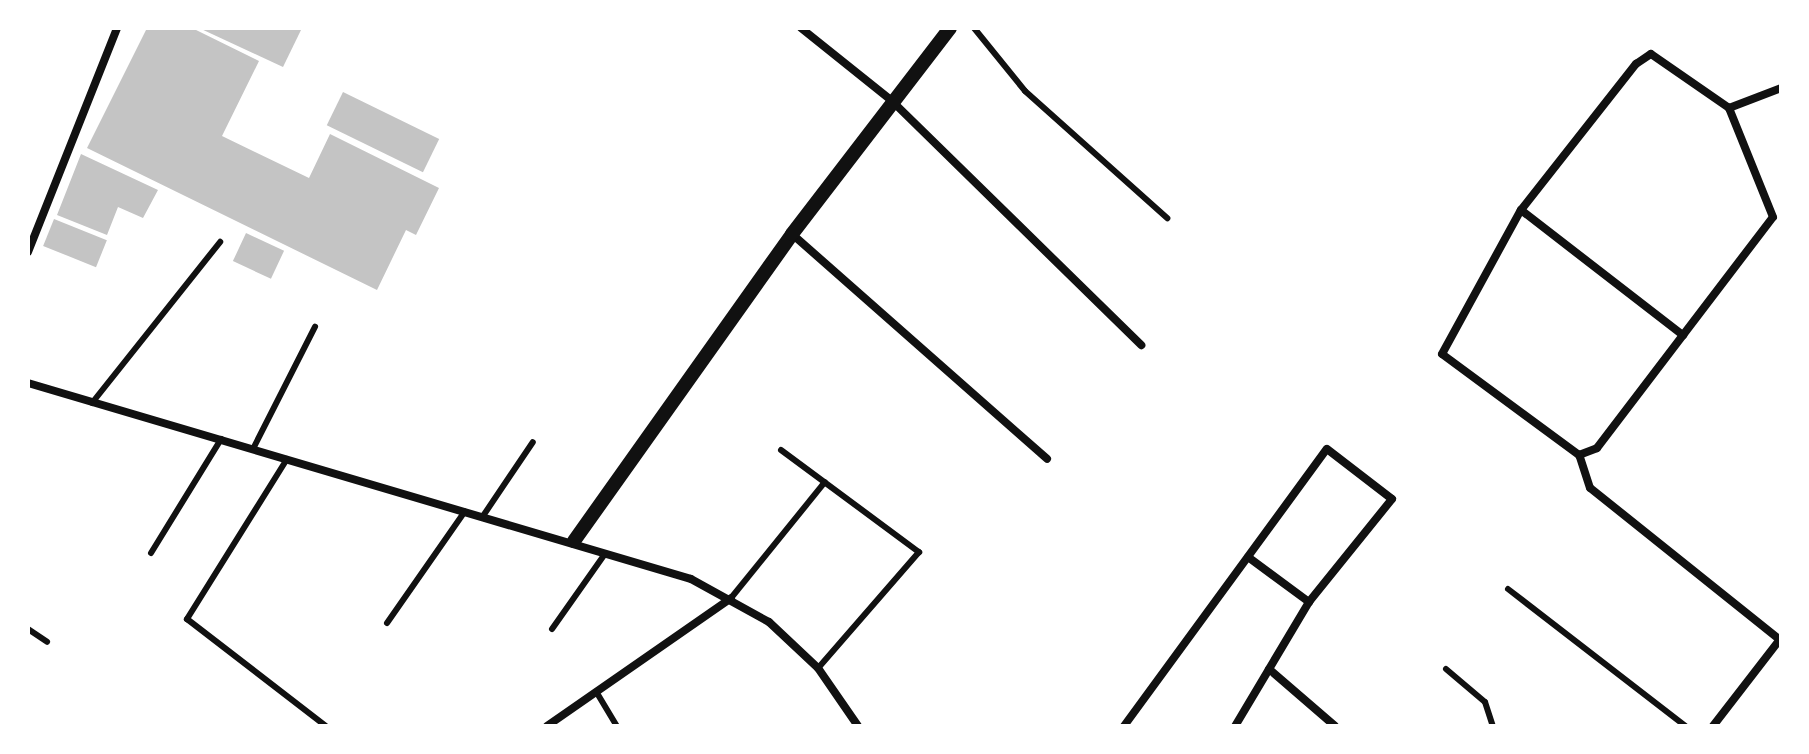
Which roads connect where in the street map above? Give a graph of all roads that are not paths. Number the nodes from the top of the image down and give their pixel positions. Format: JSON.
{"nodes":[{"id":1,"x":117,"y":28,"type":"edge"},
{"id":2,"x":801,"y":28,"type":"edge"},
{"id":3,"x":950,"y":28,"type":"edge"},
{"id":4,"x":974,"y":28,"type":"edge"},
{"id":5,"x":1781,"y":88,"type":"edge"},
{"id":6,"x":892,"y":101,"type":"junction"},
{"id":7,"x":1729,"y":108,"type":"junction"},
{"id":8,"x":1521,"y":210,"type":"junction"},
{"id":9,"x":1167,"y":218,"type":"dead end"},
{"id":10,"x":792,"y":234,"type":"junction"},
{"id":11,"x":220,"y":242,"type":"dead end"},
{"id":12,"x":28,"y":252,"type":"edge"},
{"id":13,"x":315,"y":327,"type":"dead end"},
{"id":14,"x":1683,"y":335,"type":"junction"},
{"id":15,"x":1141,"y":345,"type":"dead end"},
{"id":16,"x":28,"y":383,"type":"edge"},
{"id":17,"x":92,"y":403,"type":"junction"},
{"id":18,"x":221,"y":439,"type":"junction"},
{"id":19,"x":533,"y":442,"type":"dead end"},
{"id":20,"x":254,"y":447,"type":"junction"},
{"id":21,"x":781,"y":450,"type":"dead end"},
{"id":22,"x":1579,"y":455,"type":"junction"},
{"id":23,"x":287,"y":459,"type":"junction"},
{"id":24,"x":1047,"y":459,"type":"dead end"},
{"id":25,"x":825,"y":482,"type":"junction"},
{"id":26,"x":466,"y":510,"type":"junction"},
{"id":27,"x":483,"y":516,"type":"junction"},
{"id":28,"x":574,"y":541,"type":"junction"},
{"id":29,"x":151,"y":553,"type":"dead end"},
{"id":30,"x":605,"y":554,"type":"junction"},
{"id":31,"x":1248,"y":557,"type":"junction"},
{"id":32,"x":1508,"y":589,"type":"dead end"},
{"id":33,"x":731,"y":598,"type":"junction"},
{"id":34,"x":1309,"y":602,"type":"junction"},
{"id":35,"x":387,"y":623,"type":"dead end"},
{"id":36,"x":28,"y":629,"type":"edge"},
{"id":37,"x":552,"y":629,"type":"dead end"},
{"id":38,"x":1780,"y":639,"type":"edge"},
{"id":39,"x":47,"y":642,"type":"dead end"},
{"id":40,"x":818,"y":668,"type":"junction"},
{"id":41,"x":1269,"y":669,"type":"junction"},
{"id":42,"x":1446,"y":669,"type":"dead end"},
{"id":43,"x":597,"y":693,"type":"junction"},
{"id":44,"x":326,"y":726,"type":"edge"},
{"id":45,"x":547,"y":726,"type":"edge"},
{"id":46,"x":617,"y":726,"type":"edge"},
{"id":47,"x":858,"y":726,"type":"edge"},
{"id":48,"x":1124,"y":726,"type":"edge"},
{"id":49,"x":1235,"y":726,"type":"edge"},
{"id":50,"x":1335,"y":726,"type":"edge"},
{"id":51,"x":1493,"y":726,"type":"edge"},
{"id":52,"x":1685,"y":726,"type":"edge"},
{"id":53,"x":1713,"y":726,"type":"edge"}],
"edges":[{"from":1,"to":12,"type":"street"},
{"from":2,"to":6,"type":"street"},
{"from":3,"to":6,"type":"street"},
{"from":4,"to":9,"type":"lane"},
{"from":5,"to":7,"type":"street"},
{"from":6,"to":10,"type":"street"},
{"from":6,"to":15,"type":"street"},
{"from":7,"to":8,"type":"street"},
{"from":7,"to":14,"type":"street"},
{"from":8,"to":14,"type":"street"},
{"from":8,"to":22,"type":"street"},
{"from":10,"to":24,"type":"street"},
{"from":10,"to":28,"type":"street"},
{"from":11,"to":17,"type":"lane"},
{"from":13,"to":20,"type":"lane"},
{"from":14,"to":22,"type":"street"},
{"from":16,"to":17,"type":"street"},
{"from":17,"to":18,"type":"street"},
{"from":18,"to":20,"type":"street"},
{"from":18,"to":29,"type":"lane"},
{"from":19,"to":27,"type":"lane"},
{"from":20,"to":23,"type":"street"},
{"from":21,"to":25,"type":"lane"},
{"from":22,"to":38,"type":"street"},
{"from":23,"to":26,"type":"street"},
{"from":23,"to":44,"type":"lane"},
{"from":25,"to":33,"type":"lane"},
{"from":25,"to":40,"type":"lane"},
{"from":26,"to":27,"type":"street"},
{"from":26,"to":35,"type":"lane"},
{"from":27,"to":28,"type":"street"},
{"from":28,"to":30,"type":"street"},
{"from":30,"to":33,"type":"street"},
{"from":30,"to":37,"type":"lane"},
{"from":31,"to":34,"type":"street"},
{"from":31,"to":34,"type":"street"},
{"from":31,"to":48,"type":"street"},
{"from":32,"to":52,"type":"lane"},
{"from":33,"to":40,"type":"street"},
{"from":33,"to":43,"type":"street"},
{"from":34,"to":41,"type":"street"},
{"from":36,"to":39,"type":"lane"},
{"from":38,"to":53,"type":"street"},
{"from":40,"to":47,"type":"street"},
{"from":41,"to":49,"type":"street"},
{"from":41,"to":50,"type":"street"},
{"from":42,"to":51,"type":"lane"},
{"from":43,"to":45,"type":"street"},
{"from":43,"to":46,"type":"lane"}]}
